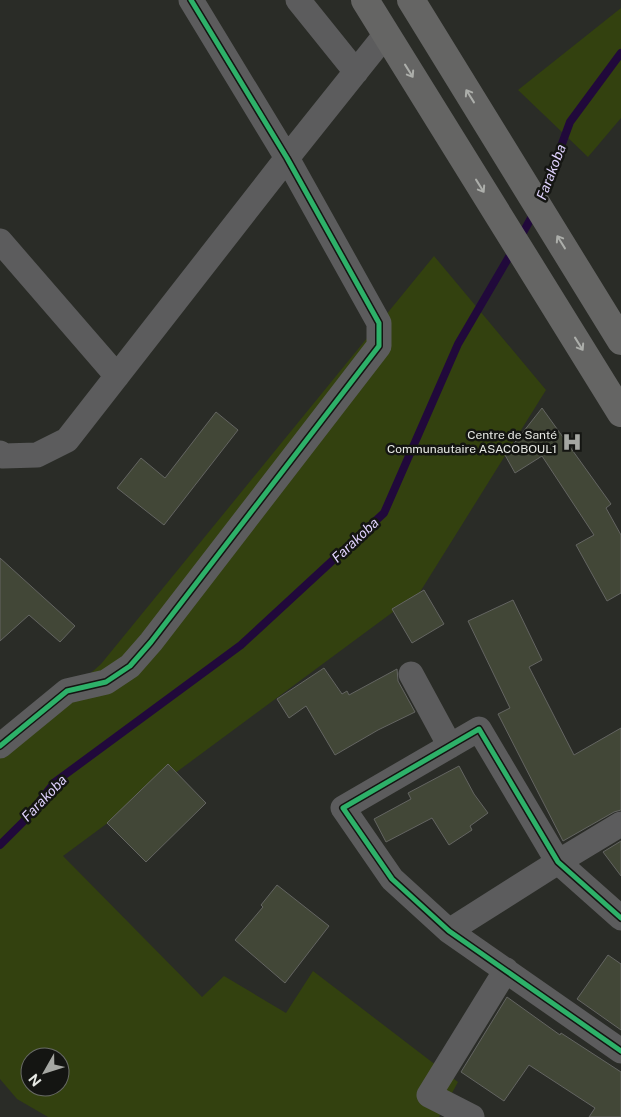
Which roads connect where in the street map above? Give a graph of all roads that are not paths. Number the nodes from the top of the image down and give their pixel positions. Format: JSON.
{"nodes":[{"id":1,"x":190,"y":0,"type":"edge"},
{"id":2,"x":298,"y":0,"type":"edge"},
{"id":3,"x":365,"y":0,"type":"edge"},
{"id":4,"x":411,"y":0,"type":"edge"},
{"id":5,"x":386,"y":34,"type":"junction"},
{"id":6,"x":356,"y":72,"type":"junction"},
{"id":7,"x":288,"y":158,"type":"junction"},
{"id":8,"x":0,"y":242,"type":"edge"},
{"id":9,"x":621,"y":341,"type":"edge"},
{"id":10,"x":117,"y":376,"type":"junction"},
{"id":11,"x":621,"y":413,"type":"edge"},
{"id":12,"x":0,"y":453,"type":"edge"},
{"id":13,"x":411,"y":674,"type":"dead end"},
{"id":14,"x":0,"y":746,"type":"edge"},
{"id":15,"x":450,"y":746,"type":"junction"},
{"id":16,"x":621,"y":824,"type":"edge"},
{"id":17,"x":558,"y":862,"type":"junction"},
{"id":18,"x":621,"y":918,"type":"edge"},
{"id":19,"x":449,"y":931,"type":"junction"},
{"id":20,"x":506,"y":970,"type":"junction"},
{"id":21,"x":621,"y":1051,"type":"edge"},
{"id":22,"x":472,"y":1117,"type":"edge"}],
"edges":[{"from":1,"to":7,"type":"street"},
{"from":2,"to":6,"type":"street"},
{"from":3,"to":5,"type":"main road"},
{"from":9,"to":4,"type":"main road","one_way":true},
{"from":5,"to":6,"type":"street"},
{"from":5,"to":11,"type":"main road","one_way":true},
{"from":6,"to":7,"type":"street"},
{"from":7,"to":10,"type":"street"},
{"from":7,"to":14,"type":"street"},
{"from":8,"to":10,"type":"street"},
{"from":10,"to":12,"type":"street"},
{"from":13,"to":15,"type":"street"},
{"from":15,"to":17,"type":"street"},
{"from":15,"to":19,"type":"street"},
{"from":16,"to":17,"type":"street"},
{"from":17,"to":18,"type":"street"},
{"from":17,"to":19,"type":"street"},
{"from":19,"to":20,"type":"street"},
{"from":20,"to":21,"type":"street"},
{"from":20,"to":22,"type":"street"}]}
